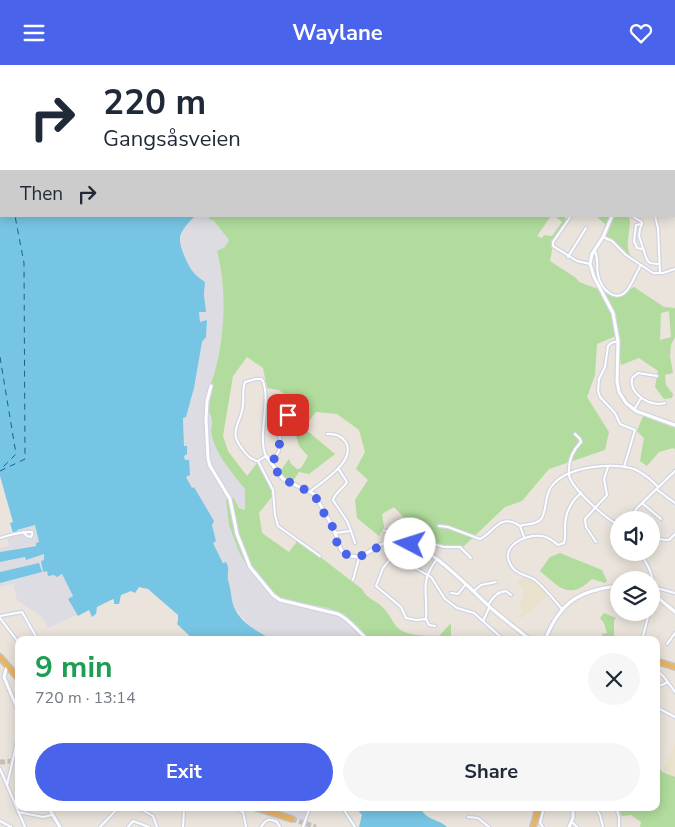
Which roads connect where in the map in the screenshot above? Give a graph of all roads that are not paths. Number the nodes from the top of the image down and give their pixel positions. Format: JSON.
{"nodes":[{"id":1,"x":675,"y":193,"type":"edge"},
{"id":2,"x":675,"y":210,"type":"edge"},
{"id":3,"x":571,"y":217,"type":"edge"},
{"id":4,"x":612,"y":217,"type":"edge"},
{"id":5,"x":634,"y":217,"type":"edge"},
{"id":6,"x":655,"y":217,"type":"edge"},
{"id":7,"x":642,"y":224,"type":"junction"},
{"id":8,"x":586,"y":228,"type":"dead end"},
{"id":9,"x":603,"y":237,"type":"junction"},
{"id":10,"x":642,"y":249,"type":"junction"},
{"id":11,"x":594,"y":251,"type":"junction"},
{"id":12,"x":568,"y":257,"type":"junction"},
{"id":13,"x":590,"y":264,"type":"junction"},
{"id":14,"x":658,"y":264,"type":"junction"},
{"id":15,"x":641,"y":265,"type":"junction"},
{"id":16,"x":675,"y":269,"type":"edge"},
{"id":17,"x":660,"y":273,"type":"junction"},
{"id":18,"x":618,"y":341,"type":"junction"},
{"id":19,"x":657,"y":376,"type":"dead end"},
{"id":20,"x":210,"y":385,"type":"dead end"},
{"id":21,"x":640,"y":398,"type":"junction"},
{"id":22,"x":278,"y":400,"type":"dead end"},
{"id":23,"x":665,"y":403,"type":"dead end"},
{"id":24,"x":634,"y":410,"type":"junction"},
{"id":25,"x":675,"y":425,"type":"edge"},
{"id":26,"x":328,"y":434,"type":"dead end"},
{"id":27,"x":575,"y":434,"type":"dead end"},
{"id":28,"x":266,"y":456,"type":"junction"},
{"id":29,"x":258,"y":461,"type":"junction"},
{"id":30,"x":271,"y":464,"type":"junction"},
{"id":31,"x":608,"y":467,"type":"junction"},
{"id":32,"x":624,"y":467,"type":"junction"},
{"id":33,"x":338,"y":468,"type":"junction"},
{"id":34,"x":675,"y":471,"type":"edge"},
{"id":35,"x":570,"y":473,"type":"junction"},
{"id":36,"x":657,"y":488,"type":"junction"},
{"id":37,"x":310,"y":491,"type":"junction"},
{"id":38,"x":581,"y":493,"type":"junction"},
{"id":39,"x":642,"y":503,"type":"junction"},
{"id":40,"x":675,"y":503,"type":"edge"},
{"id":41,"x":595,"y":508,"type":"junction"},
{"id":42,"x":635,"y":511,"type":"edge"},
{"id":43,"x":661,"y":519,"type":"dead end"},
{"id":44,"x":610,"y":520,"type":"edge"},
{"id":45,"x":520,"y":526,"type":"junction"},
{"id":46,"x":438,"y":527,"type":"dead end"},
{"id":47,"x":351,"y":531,"type":"junction"},
{"id":48,"x":384,"y":531,"type":"dead end"},
{"id":49,"x":23,"y":532,"type":"dead end"},
{"id":50,"x":414,"y":532,"type":"junction"},
{"id":51,"x":335,"y":533,"type":"junction"},
{"id":52,"x":675,"y":534,"type":"edge"},
{"id":53,"x":524,"y":537,"type":"junction"},
{"id":54,"x":0,"y":538,"type":"edge"},
{"id":55,"x":660,"y":540,"type":"edge"},
{"id":56,"x":596,"y":542,"type":"dead end"},
{"id":57,"x":355,"y":543,"type":"dead end"},
{"id":58,"x":410,"y":544,"type":"junction"},
{"id":59,"x":433,"y":544,"type":"junction"},
{"id":60,"x":427,"y":553,"type":"junction"},
{"id":61,"x":320,"y":556,"type":"dead end"},
{"id":62,"x":359,"y":557,"type":"junction"},
{"id":63,"x":471,"y":558,"type":"dead end"},
{"id":64,"x":436,"y":559,"type":"junction"},
{"id":65,"x":427,"y":575,"type":"junction"},
{"id":66,"x":353,"y":580,"type":"dead end"},
{"id":67,"x":496,"y":582,"type":"dead end"},
{"id":68,"x":466,"y":584,"type":"junction"},
{"id":69,"x":610,"y":588,"type":"edge"},
{"id":70,"x":660,"y":590,"type":"edge"},
{"id":71,"x":474,"y":591,"type":"junction"},
{"id":72,"x":452,"y":593,"type":"dead end"},
{"id":73,"x":675,"y":593,"type":"edge"},
{"id":74,"x":511,"y":595,"type":"dead end"},
{"id":75,"x":660,"y":597,"type":"edge"},
{"id":76,"x":489,"y":606,"type":"junction"},
{"id":77,"x":562,"y":609,"type":"junction"},
{"id":78,"x":675,"y":612,"type":"edge"},
{"id":79,"x":0,"y":617,"type":"edge"},
{"id":80,"x":426,"y":619,"type":"junction"},
{"id":81,"x":483,"y":621,"type":"junction"},
{"id":82,"x":647,"y":621,"type":"edge"},
{"id":83,"x":435,"y":627,"type":"dead end"},
{"id":84,"x":675,"y":633,"type":"edge"},
{"id":85,"x":36,"y":636,"type":"edge"},
{"id":86,"x":364,"y":636,"type":"edge"},
{"id":87,"x":500,"y":636,"type":"edge"},
{"id":88,"x":526,"y":636,"type":"edge"},
{"id":89,"x":547,"y":636,"type":"edge"},
{"id":90,"x":643,"y":636,"type":"edge"},
{"id":91,"x":15,"y":638,"type":"edge"},
{"id":92,"x":667,"y":644,"type":"dead end"},
{"id":93,"x":0,"y":657,"type":"edge"},
{"id":94,"x":660,"y":661,"type":"edge"},
{"id":95,"x":660,"y":662,"type":"edge"},
{"id":96,"x":675,"y":667,"type":"edge"},
{"id":97,"x":9,"y":669,"type":"junction"},
{"id":98,"x":660,"y":673,"type":"edge"},
{"id":99,"x":15,"y":675,"type":"edge"},
{"id":100,"x":4,"y":677,"type":"junction"},
{"id":101,"x":668,"y":682,"type":"junction"},
{"id":102,"x":660,"y":685,"type":"edge"},
{"id":103,"x":675,"y":691,"type":"edge"},
{"id":104,"x":15,"y":703,"type":"edge"},
{"id":105,"x":660,"y":709,"type":"edge"},
{"id":106,"x":675,"y":717,"type":"edge"},
{"id":107,"x":15,"y":750,"type":"edge"},
{"id":108,"x":0,"y":769,"type":"edge"},
{"id":109,"x":4,"y":779,"type":"junction"},
{"id":110,"x":0,"y":780,"type":"edge"},
{"id":111,"x":7,"y":785,"type":"junction"},
{"id":112,"x":15,"y":804,"type":"edge"},
{"id":113,"x":18,"y":811,"type":"joint"},
{"id":114,"x":50,"y":811,"type":"edge"},
{"id":115,"x":115,"y":811,"type":"edge"},
{"id":116,"x":144,"y":811,"type":"edge"},
{"id":117,"x":184,"y":811,"type":"edge"},
{"id":118,"x":241,"y":811,"type":"edge"},
{"id":119,"x":267,"y":811,"type":"edge"},
{"id":120,"x":309,"y":811,"type":"edge"},
{"id":121,"x":345,"y":811,"type":"edge"},
{"id":122,"x":537,"y":811,"type":"edge"},
{"id":123,"x":543,"y":811,"type":"edge"},
{"id":124,"x":573,"y":811,"type":"edge"},
{"id":125,"x":598,"y":811,"type":"edge"},
{"id":126,"x":617,"y":811,"type":"edge"},
{"id":127,"x":52,"y":815,"type":"junction"},
{"id":128,"x":468,"y":817,"type":"dead end"},
{"id":129,"x":292,"y":819,"type":"tunnel mouth"},
{"id":130,"x":0,"y":821,"type":"edge"},
{"id":131,"x":572,"y":822,"type":"junction"},
{"id":132,"x":11,"y":827,"type":"edge"},
{"id":133,"x":25,"y":827,"type":"edge"},
{"id":134,"x":60,"y":827,"type":"edge"},
{"id":135,"x":100,"y":827,"type":"edge"},
{"id":136,"x":128,"y":827,"type":"edge"},
{"id":137,"x":149,"y":827,"type":"edge"},
{"id":138,"x":157,"y":827,"type":"edge"},
{"id":139,"x":183,"y":827,"type":"edge"},
{"id":140,"x":246,"y":827,"type":"edge"},
{"id":141,"x":261,"y":827,"type":"edge"},
{"id":142,"x":280,"y":827,"type":"edge"},
{"id":143,"x":303,"y":827,"type":"edge"},
{"id":144,"x":355,"y":827,"type":"edge"},
{"id":145,"x":489,"y":827,"type":"edge"},
{"id":146,"x":534,"y":827,"type":"edge"},
{"id":147,"x":543,"y":827,"type":"edge"},
{"id":148,"x":569,"y":827,"type":"edge"},
{"id":149,"x":577,"y":827,"type":"edge"},
{"id":150,"x":603,"y":827,"type":"edge"},
{"id":151,"x":619,"y":827,"type":"edge"}],
"edges":[{"from":1,"to":2,"type":"street"},
{"from":3,"to":12,"type":"street"},
{"from":4,"to":9,"type":"street"},
{"from":5,"to":7,"type":"street"},
{"from":6,"to":14,"type":"street"},
{"from":7,"to":10,"type":"street"},
{"from":7,"to":10,"type":"street"},
{"from":8,"to":12,"type":"street"},
{"from":9,"to":11,"type":"street"},
{"from":9,"to":15,"type":"street"},
{"from":10,"to":14,"type":"street"},
{"from":11,"to":13,"type":"street"},
{"from":11,"to":15,"type":"street"},
{"from":12,"to":13,"type":"street"},
{"from":13,"to":18,"type":"street"},
{"from":14,"to":17,"type":"street"},
{"from":15,"to":17,"type":"street"},
{"from":16,"to":17,"type":"street"},
{"from":18,"to":24,"type":"street"},
{"from":18,"to":32,"type":"street"},
{"from":19,"to":21,"type":"street"},
{"from":20,"to":86,"type":"street"},
{"from":21,"to":23,"type":"street"},
{"from":21,"to":24,"type":"street"},
{"from":22,"to":30,"type":"street"},
{"from":24,"to":25,"type":"street"},
{"from":26,"to":33,"type":"street"},
{"from":27,"to":35,"type":"street"},
{"from":28,"to":29,"type":"street"},
{"from":28,"to":29,"type":"street"},
{"from":28,"to":30,"type":"street"},
{"from":29,"to":61,"type":"street"},
{"from":30,"to":37,"type":"street"},
{"from":31,"to":32,"type":"street"},
{"from":31,"to":35,"type":"street"},
{"from":31,"to":41,"type":"street"},
{"from":32,"to":36,"type":"street"},
{"from":33,"to":37,"type":"street"},
{"from":33,"to":47,"type":"street"},
{"from":34,"to":36,"type":"street"},
{"from":35,"to":38,"type":"street"},
{"from":35,"to":45,"type":"street"},
{"from":36,"to":39,"type":"street"},
{"from":36,"to":40,"type":"street"},
{"from":37,"to":51,"type":"street"},
{"from":38,"to":41,"type":"street"},
{"from":38,"to":53,"type":"street"},
{"from":39,"to":42,"type":"street"},
{"from":39,"to":43,"type":"street"},
{"from":41,"to":44,"type":"street"},
{"from":41,"to":56,"type":"street"},
{"from":45,"to":46,"type":"street"},
{"from":45,"to":53,"type":"street"},
{"from":47,"to":51,"type":"street"},
{"from":47,"to":57,"type":"street"},
{"from":48,"to":50,"type":"street"},
{"from":49,"to":54,"type":"street"},
{"from":50,"to":58,"type":"street"},
{"from":50,"to":59,"type":"street"},
{"from":51,"to":62,"type":"street"},
{"from":52,"to":55,"type":"street"},
{"from":53,"to":77,"type":"street"},
{"from":58,"to":60,"type":"street"},
{"from":58,"to":62,"type":"street"},
{"from":59,"to":60,"type":"street"},
{"from":59,"to":63,"type":"street"},
{"from":60,"to":64,"type":"street"},
{"from":62,"to":66,"type":"street"},
{"from":64,"to":65,"type":"street"},
{"from":64,"to":68,"type":"street"},
{"from":65,"to":80,"type":"street"},
{"from":65,"to":80,"type":"street"},
{"from":65,"to":81,"type":"street"},
{"from":67,"to":71,"type":"street"},
{"from":68,"to":71,"type":"street"},
{"from":68,"to":72,"type":"street"},
{"from":69,"to":77,"type":"street"},
{"from":70,"to":73,"type":"street"},
{"from":71,"to":76,"type":"street"},
{"from":74,"to":76,"type":"street"},
{"from":75,"to":78,"type":"street"},
{"from":76,"to":81,"type":"street"},
{"from":76,"to":88,"type":"street"},
{"from":77,"to":89,"type":"street"},
{"from":79,"to":85,"type":"street"},
{"from":79,"to":91,"type":"street"},
{"from":80,"to":83,"type":"street"},
{"from":81,"to":87,"type":"street"},
{"from":82,"to":90,"type":"street"},
{"from":84,"to":92,"type":"street"},
{"from":93,"to":97,"type":"highway"},
{"from":94,"to":96,"type":"highway"},
{"from":95,"to":96,"type":"highway"},
{"from":97,"to":99,"type":"highway"},
{"from":97,"to":100,"type":"street"},
{"from":97,"to":100,"type":"street"},
{"from":98,"to":101,"type":"street"},
{"from":100,"to":104,"type":"street"},
{"from":101,"to":102,"type":"street"},
{"from":101,"to":103,"type":"street"},
{"from":105,"to":106,"type":"street"},
{"from":107,"to":111,"type":"street"},
{"from":108,"to":109,"type":"street"},
{"from":109,"to":110,"type":"street"},
{"from":109,"to":111,"type":"street"},
{"from":111,"to":112,"type":"street"},
{"from":113,"to":127,"type":"street"},
{"from":113,"to":133,"type":"street"},
{"from":114,"to":127,"type":"street"},
{"from":115,"to":135,"type":"street"},
{"from":116,"to":138,"type":"street"},
{"from":117,"to":139,"type":"street"},
{"from":118,"to":140,"type":"street"},
{"from":119,"to":129,"type":"highway"},
{"from":120,"to":143,"type":"street"},
{"from":121,"to":144,"type":"street"},
{"from":122,"to":146,"type":"highway"},
{"from":123,"to":147,"type":"street"},
{"from":124,"to":131,"type":"street"},
{"from":125,"to":150,"type":"street"},
{"from":126,"to":151,"type":"street"},
{"from":127,"to":134,"type":"street"},
{"from":128,"to":145,"type":"street"},
{"from":130,"to":132,"type":"street"},
{"from":131,"to":148,"type":"street"},
{"from":131,"to":149,"type":"street"},
{"from":136,"to":137,"type":"street"},
{"from":141,"to":142,"type":"street"}]}
